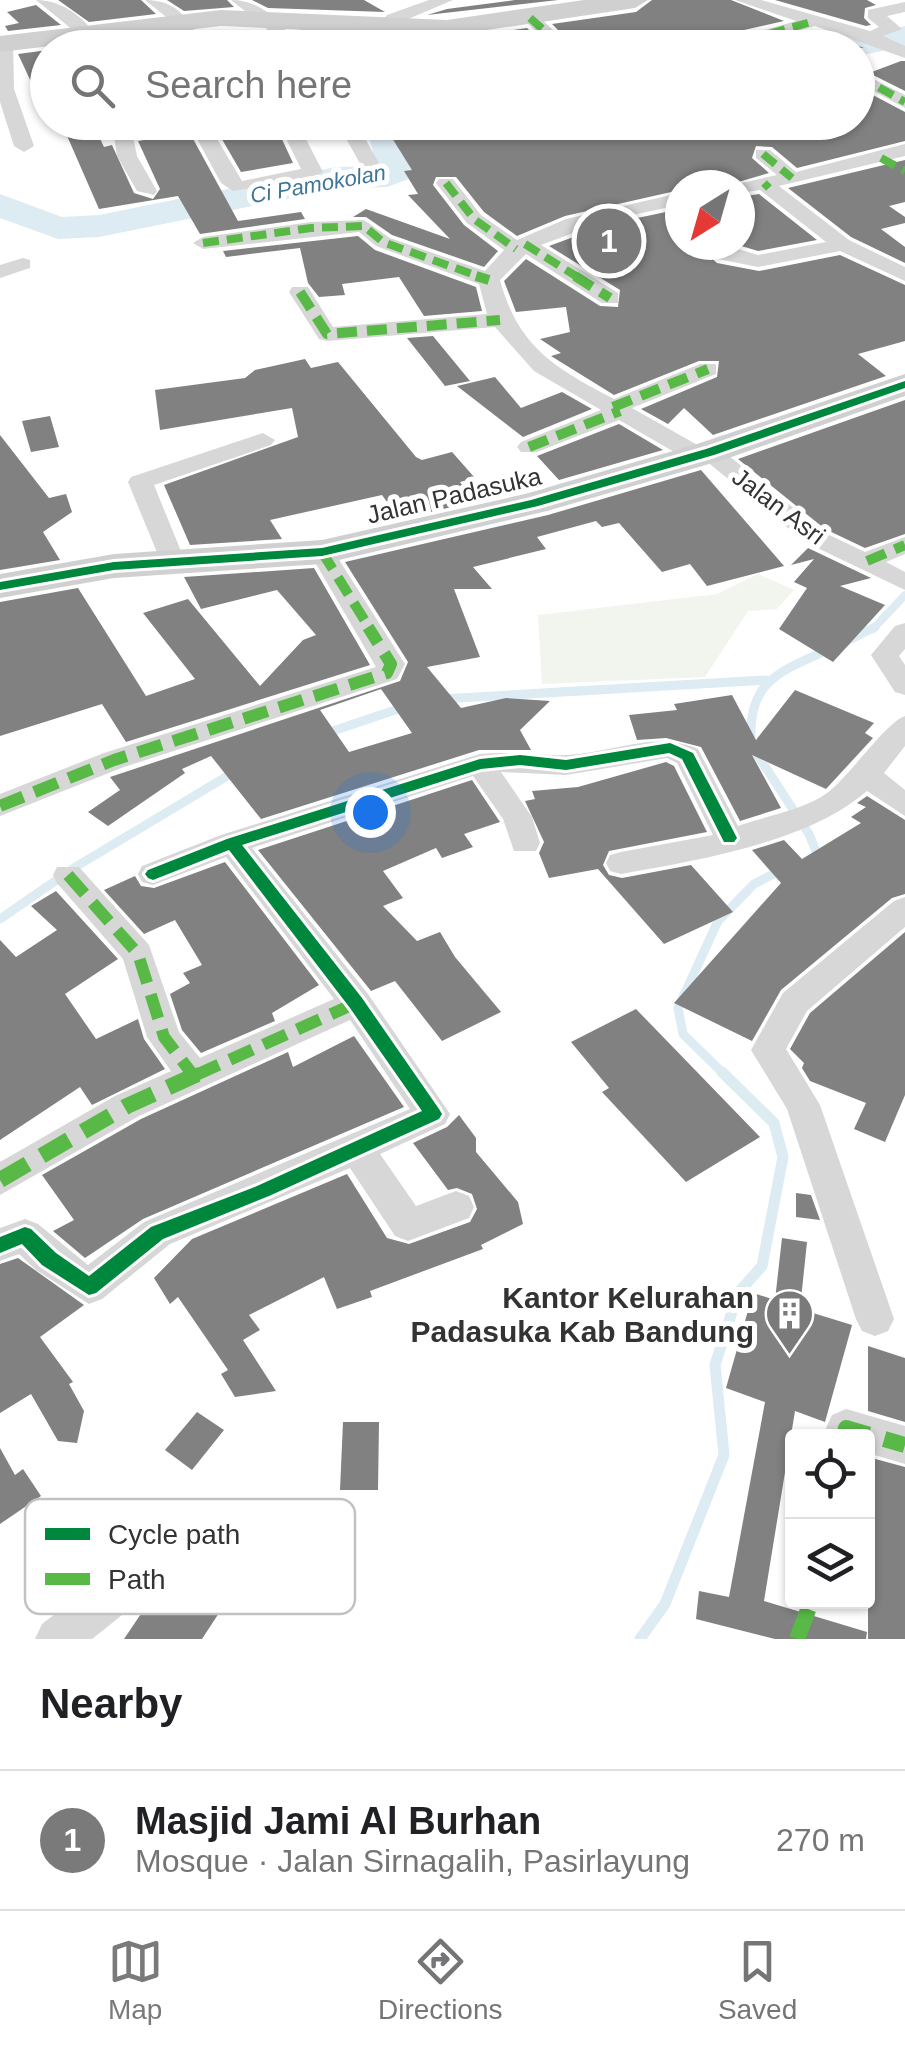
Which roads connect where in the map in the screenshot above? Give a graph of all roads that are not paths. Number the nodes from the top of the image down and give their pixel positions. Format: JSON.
{"nodes":[{"id":1,"x":44,"y":0,"type":"edge"},
{"id":2,"x":153,"y":0,"type":"edge"},
{"id":3,"x":240,"y":0,"type":"edge"},
{"id":4,"x":444,"y":0,"type":"edge"},
{"id":5,"x":743,"y":0,"type":"edge"},
{"id":6,"x":623,"y":1,"type":"edge"},
{"id":7,"x":905,"y":6,"type":"edge"},
{"id":8,"x":530,"y":18,"type":"junction"},
{"id":9,"x":814,"y":21,"type":"junction"},
{"id":10,"x":182,"y":22,"type":"junction"},
{"id":11,"x":270,"y":22,"type":"junction"},
{"id":12,"x":386,"y":27,"type":"junction"},
{"id":13,"x":78,"y":30,"type":"edge"},
{"id":14,"x":141,"y":30,"type":"edge"},
{"id":15,"x":186,"y":30,"type":"edge"},
{"id":16,"x":277,"y":30,"type":"edge"},
{"id":17,"x":294,"y":30,"type":"edge"},
{"id":18,"x":361,"y":30,"type":"edge"},
{"id":19,"x":544,"y":30,"type":"edge"},
{"id":20,"x":783,"y":30,"type":"edge"},
{"id":21,"x":846,"y":30,"type":"edge"},
{"id":22,"x":875,"y":33,"type":"edge"},
{"id":23,"x":875,"y":40,"type":"edge"},
{"id":24,"x":30,"y":43,"type":"edge"},
{"id":25,"x":2,"y":44,"type":"edge"},
{"id":26,"x":898,"y":50,"type":"edge"},
{"id":27,"x":875,"y":85,"type":"edge"},
{"id":28,"x":3,"y":89,"type":"edge"},
{"id":29,"x":905,"y":102,"type":"edge"},
{"id":30,"x":7,"y":128,"type":"edge"},
{"id":31,"x":125,"y":140,"type":"edge"},
{"id":32,"x":206,"y":140,"type":"edge"},
{"id":33,"x":297,"y":140,"type":"edge"},
{"id":34,"x":356,"y":140,"type":"edge"},
{"id":35,"x":24,"y":146,"type":"dead end"},
{"id":36,"x":905,"y":150,"type":"edge"},
{"id":37,"x":763,"y":154,"type":"dead end"},
{"id":38,"x":881,"y":158,"type":"junction"},
{"id":39,"x":370,"y":165,"type":"dead end"},
{"id":40,"x":905,"y":171,"type":"edge"},
{"id":41,"x":792,"y":178,"type":"junction"},
{"id":42,"x":446,"y":183,"type":"dead end"},
{"id":43,"x":755,"y":184,"type":"edge"},
{"id":44,"x":769,"y":188,"type":"dead end"},
{"id":45,"x":147,"y":191,"type":"dead end"},
{"id":46,"x":665,"y":210,"type":"edge"},
{"id":47,"x":203,"y":243,"type":"dead end"},
{"id":48,"x":842,"y":244,"type":"junction"},
{"id":49,"x":521,"y":246,"type":"junction"},
{"id":50,"x":743,"y":260,"type":"edge"},
{"id":51,"x":23,"y":264,"type":"dead end"},
{"id":52,"x":0,"y":272,"type":"edge"},
{"id":53,"x":905,"y":274,"type":"edge"},
{"id":54,"x":489,"y":280,"type":"junction"},
{"id":55,"x":300,"y":292,"type":"dead end"},
{"id":56,"x":610,"y":298,"type":"dead end"},
{"id":57,"x":500,"y":320,"type":"junction"},
{"id":58,"x":708,"y":369,"type":"dead end"},
{"id":59,"x":905,"y":384,"type":"edge"},
{"id":60,"x":616,"y":409,"type":"junction"},
{"id":61,"x":263,"y":440,"type":"dead end"},
{"id":62,"x":529,"y":447,"type":"dead end"},
{"id":63,"x":704,"y":453,"type":"junction"},
{"id":64,"x":905,"y":545,"type":"edge"},
{"id":65,"x":322,"y":552,"type":"junction"},
{"id":66,"x":172,"y":561,"type":"junction"},
{"id":67,"x":867,"y":561,"type":"junction"},
{"id":68,"x":903,"y":581,"type":"edge"},
{"id":69,"x":0,"y":586,"type":"edge"},
{"id":70,"x":905,"y":632,"type":"edge"},
{"id":71,"x":905,"y":686,"type":"edge"},
{"id":72,"x":905,"y":726,"type":"edge"},
{"id":73,"x":480,"y":764,"type":"junction"},
{"id":74,"x":866,"y":775,"type":"junction"},
{"id":75,"x":0,"y":806,"type":"edge"},
{"id":76,"x":905,"y":806,"type":"edge"},
{"id":77,"x":728,"y":838,"type":"junction"},
{"id":78,"x":232,"y":843,"type":"junction"},
{"id":79,"x":525,"y":844,"type":"dead end"},
{"id":80,"x":621,"y":863,"type":"dead end"},
{"id":81,"x":153,"y":874,"type":"dead end"},
{"id":82,"x":68,"y":875,"type":"dead end"},
{"id":83,"x":905,"y":909,"type":"edge"},
{"id":84,"x":356,"y":1003,"type":"junction"},
{"id":85,"x":196,"y":1077,"type":"junction"},
{"id":86,"x":358,"y":1150,"type":"junction"},
{"id":87,"x":0,"y":1180,"type":"edge"},
{"id":88,"x":456,"y":1207,"type":"dead end"},
{"id":89,"x":0,"y":1246,"type":"edge"},
{"id":90,"x":876,"y":1318,"type":"dead end"},
{"id":91,"x":846,"y":1428,"type":"dead end"},
{"id":92,"x":905,"y":1444,"type":"edge"},
{"id":93,"x":89,"y":1614,"type":"edge"},
{"id":94,"x":57,"y":1639,"type":"edge"}],
"edges":[{"from":1,"to":13,"type":"street"},
{"from":2,"to":10,"type":"street"},
{"from":3,"to":11,"type":"street"},
{"from":4,"to":12,"type":"street"},
{"from":5,"to":9,"type":"street"},
{"from":6,"to":8,"type":"street"},
{"from":7,"to":22,"type":"street"},
{"from":8,"to":12,"type":"street"},
{"from":8,"to":19,"type":"street"},
{"from":9,"to":20,"type":"street"},
{"from":9,"to":21,"type":"street"},
{"from":10,"to":11,"type":"street"},
{"from":10,"to":14,"type":"street"},
{"from":10,"to":15,"type":"street"},
{"from":11,"to":16,"type":"street"},
{"from":11,"to":17,"type":"street"},
{"from":12,"to":18,"type":"street"},
{"from":23,"to":26,"type":"street"},
{"from":24,"to":25,"type":"street"},
{"from":25,"to":28,"type":"street"},
{"from":27,"to":29,"type":"street"},
{"from":28,"to":30,"type":"street"},
{"from":30,"to":35,"type":"street"},
{"from":31,"to":45,"type":"street"},
{"from":32,"to":33,"type":"street"},
{"from":34,"to":39,"type":"street"},
{"from":36,"to":38,"type":"street"},
{"from":37,"to":41,"type":"street"},
{"from":38,"to":40,"type":"street"},
{"from":38,"to":41,"type":"street"},
{"from":41,"to":43,"type":"street"},
{"from":42,"to":49,"type":"street"},
{"from":44,"to":48,"type":"street"},
{"from":46,"to":49,"type":"street"},
{"from":47,"to":54,"type":"street"},
{"from":48,"to":50,"type":"street"},
{"from":48,"to":53,"type":"street"},
{"from":49,"to":54,"type":"street"},
{"from":49,"to":56,"type":"street"},
{"from":51,"to":52,"type":"street"},
{"from":54,"to":57,"type":"street"},
{"from":55,"to":57,"type":"street"},
{"from":57,"to":60,"type":"street","name":"Jalan Asri"},
{"from":58,"to":60,"type":"street"},
{"from":59,"to":63,"type":"street","name":"Jalan Padasuka"},
{"from":60,"to":62,"type":"street"},
{"from":60,"to":63,"type":"street","name":"Jalan Asri"},
{"from":61,"to":66,"type":"street"},
{"from":63,"to":65,"type":"street","name":"Jalan Padasuka"},
{"from":63,"to":67,"type":"street","name":"Jalan Asri"},
{"from":64,"to":67,"type":"street"},
{"from":65,"to":66,"type":"street","name":"Jalan Padasuka"},
{"from":65,"to":75,"type":"street"},
{"from":66,"to":69,"type":"street","name":"Jalan Padasuka"},
{"from":67,"to":68,"type":"street","name":"Jalan Asri"},
{"from":70,"to":71,"type":"street"},
{"from":72,"to":74,"type":"street"},
{"from":73,"to":77,"type":"street"},
{"from":73,"to":78,"type":"street"},
{"from":73,"to":79,"type":"street"},
{"from":74,"to":76,"type":"street"},
{"from":74,"to":77,"type":"street"},
{"from":77,"to":80,"type":"street"},
{"from":78,"to":81,"type":"street"},
{"from":78,"to":84,"type":"street"},
{"from":82,"to":85,"type":"street"},
{"from":83,"to":90,"type":"street"},
{"from":84,"to":85,"type":"street"},
{"from":84,"to":86,"type":"street"},
{"from":85,"to":87,"type":"street"},
{"from":86,"to":88,"type":"street"},
{"from":86,"to":89,"type":"street"},
{"from":91,"to":92,"type":"street"},
{"from":93,"to":94,"type":"street"}]}
